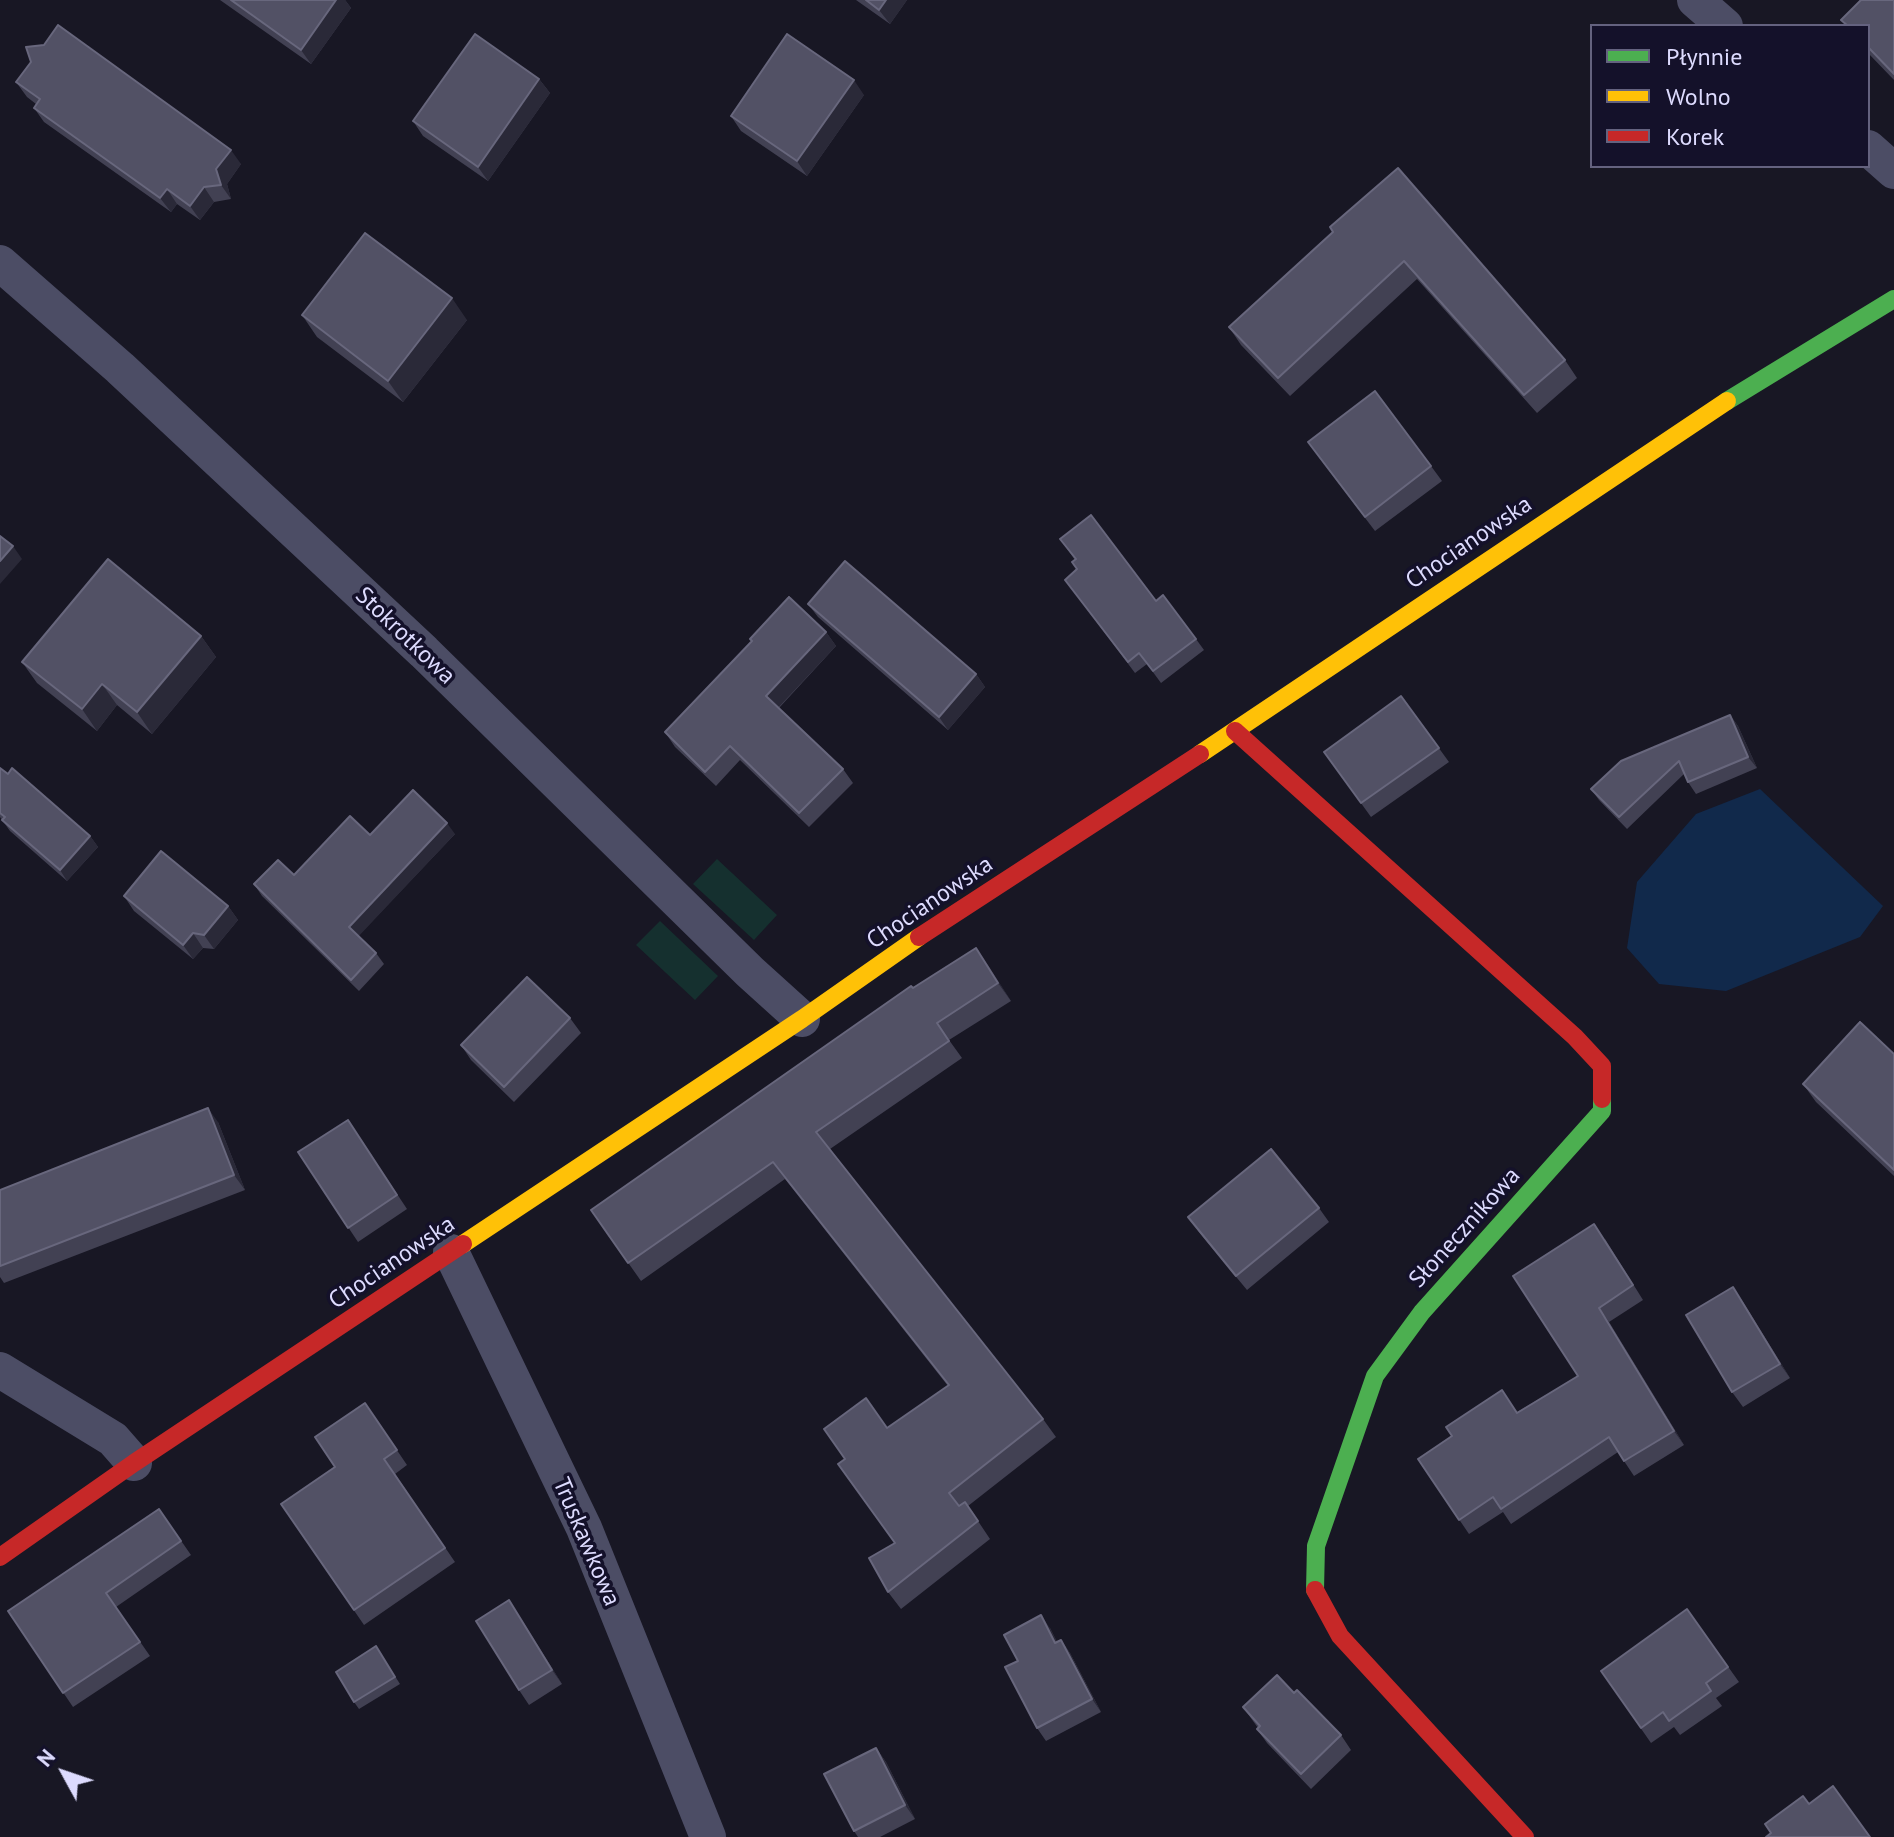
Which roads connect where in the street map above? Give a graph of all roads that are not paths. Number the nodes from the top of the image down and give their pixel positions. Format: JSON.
{"nodes":[{"id":1,"x":1695,"y":0,"type":"edge"},
{"id":2,"x":1723,"y":24,"type":"edge"},
{"id":3,"x":1870,"y":150,"type":"edge"},
{"id":4,"x":1894,"y":171,"type":"edge"},
{"id":5,"x":0,"y":263,"type":"edge"},
{"id":6,"x":1894,"y":299,"type":"edge"},
{"id":7,"x":1235,"y":731,"type":"junction"},
{"id":8,"x":802,"y":1019,"type":"junction"},
{"id":9,"x":451,"y":1252,"type":"junction"},
{"id":10,"x":0,"y":1370,"type":"edge"},
{"id":11,"x":134,"y":1463,"type":"junction"},
{"id":12,"x":0,"y":1557,"type":"edge"},
{"id":13,"x":708,"y":1837,"type":"edge"},
{"id":14,"x":1525,"y":1837,"type":"edge"}],
"edges":[{"from":1,"to":2,"type":"street"},
{"from":3,"to":4,"type":"street"},
{"from":5,"to":8,"type":"street","name":"Stokrotkowa"},
{"from":6,"to":7,"type":"street","name":"Chocianowska"},
{"from":7,"to":8,"type":"street","name":"Chocianowska"},
{"from":7,"to":14,"type":"street","name":"Słonecznikowa"},
{"from":8,"to":9,"type":"street","name":"Chocianowska"},
{"from":9,"to":11,"type":"street","name":"Chocianowska"},
{"from":9,"to":13,"type":"street","name":"Truskawkowa"},
{"from":10,"to":11,"type":"street"},
{"from":11,"to":12,"type":"street","name":"Chocianowska"}]}
